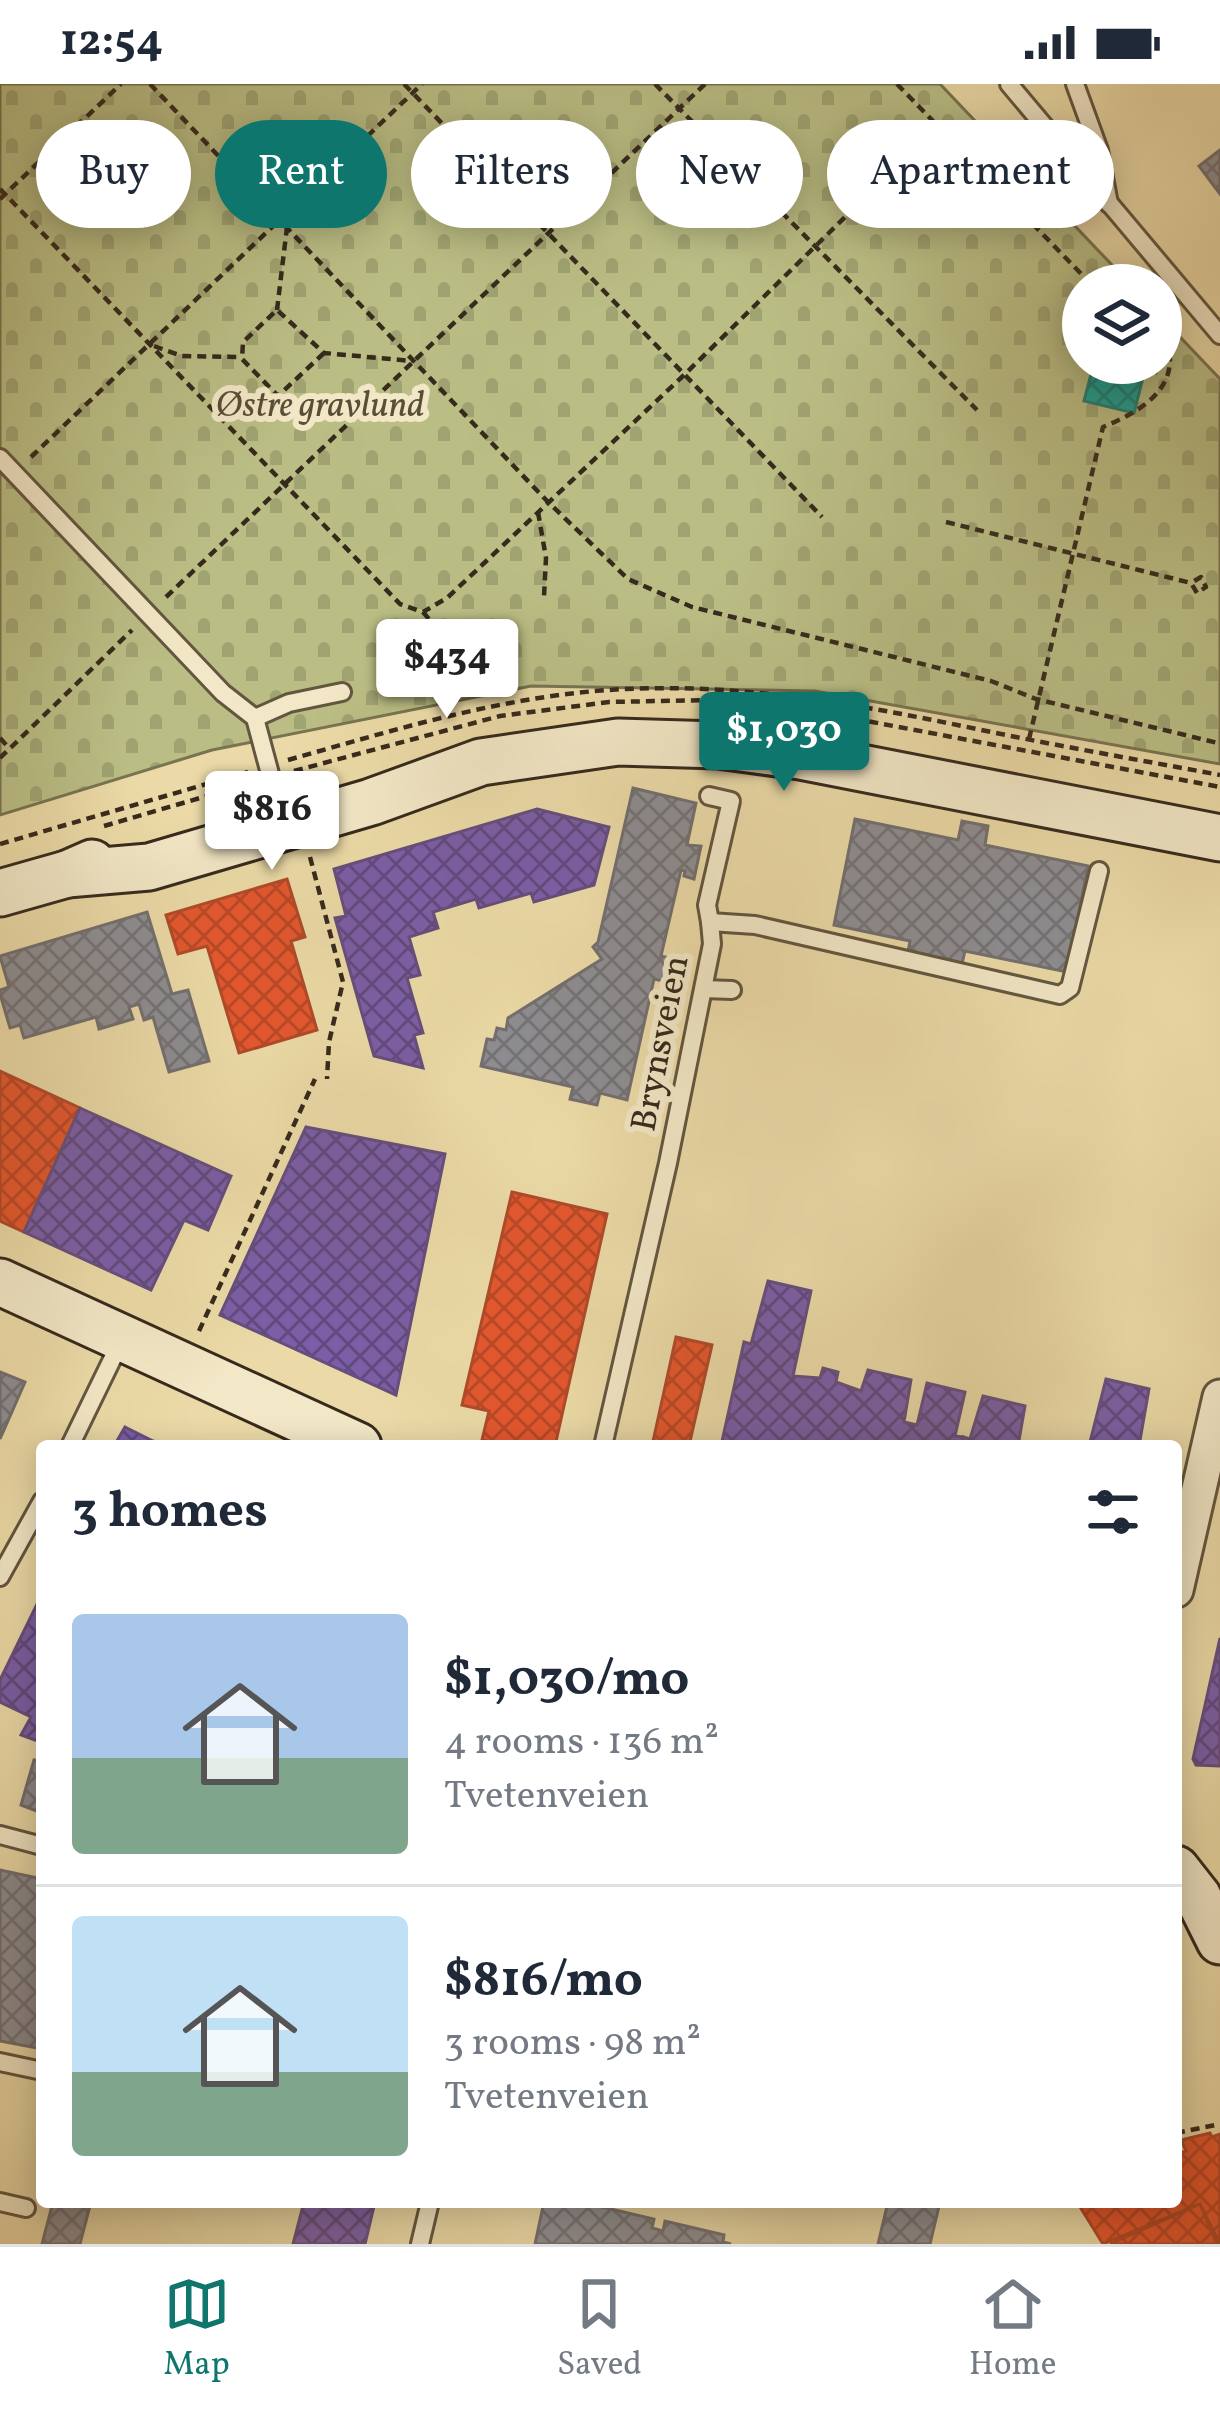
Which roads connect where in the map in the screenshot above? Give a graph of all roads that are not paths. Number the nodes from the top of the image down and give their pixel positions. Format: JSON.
{"nodes":[{"id":1,"x":1009,"y":84,"type":"edge"},
{"id":2,"x":1075,"y":84,"type":"edge"},
{"id":3,"x":1039,"y":120,"type":"edge"},
{"id":4,"x":1089,"y":120,"type":"edge"},
{"id":5,"x":1114,"y":212,"type":"edge"},
{"id":6,"x":1220,"y":334,"type":"edge"},
{"id":7,"x":0,"y":458,"type":"edge"},
{"id":8,"x":341,"y":692,"type":"dead end"},
{"id":9,"x":255,"y":718,"type":"junction"},
{"id":10,"x":481,"y":762,"type":"junction"},
{"id":11,"x":709,"y":796,"type":"dead end"},
{"id":12,"x":277,"y":800,"type":"junction"},
{"id":13,"x":1083,"y":811,"type":"junction"},
{"id":14,"x":1220,"y":817,"type":"edge"},
{"id":15,"x":1220,"y":838,"type":"edge"},
{"id":16,"x":1099,"y":871,"type":"dead end"},
{"id":17,"x":67,"y":874,"type":"junction"},
{"id":18,"x":0,"y":893,"type":"edge"},
{"id":19,"x":710,"y":922,"type":"junction"},
{"id":20,"x":704,"y":988,"type":"junction"},
{"id":21,"x":732,"y":990,"type":"dead end"},
{"id":22,"x":0,"y":1282,"type":"edge"},
{"id":23,"x":122,"y":1338,"type":"junction"},
{"id":24,"x":1220,"y":1397,"type":"edge"},
{"id":25,"x":73,"y":1440,"type":"edge"},
{"id":26,"x":345,"y":1440,"type":"edge"},
{"id":27,"x":604,"y":1440,"type":"edge"},
{"id":28,"x":1215,"y":1443,"type":"edge"},
{"id":29,"x":36,"y":1512,"type":"edge"},
{"id":30,"x":1182,"y":1567,"type":"edge"},
{"id":31,"x":0,"y":1577,"type":"edge"},
{"id":32,"x":0,"y":1835,"type":"edge"},
{"id":33,"x":36,"y":1844,"type":"edge"},
{"id":34,"x":1198,"y":1883,"type":"edge"},
{"id":35,"x":1220,"y":1941,"type":"edge"},
{"id":36,"x":0,"y":2062,"type":"edge"},
{"id":37,"x":36,"y":2070,"type":"edge"},
{"id":38,"x":0,"y":2201,"type":"edge"},
{"id":39,"x":26,"y":2208,"type":"dead end"},
{"id":40,"x":429,"y":2208,"type":"edge"},
{"id":41,"x":420,"y":2244,"type":"edge"}],
"edges":[{"from":1,"to":3,"type":"lane"},
{"from":2,"to":4,"type":"lane"},
{"from":5,"to":6,"type":"lane"},
{"from":7,"to":9,"type":"lane"},
{"from":8,"to":9,"type":"lane"},
{"from":9,"to":12,"type":"lane"},
{"from":10,"to":12,"type":"main road"},
{"from":10,"to":13,"type":"main road"},
{"from":10,"to":17,"type":"main road"},
{"from":11,"to":19,"type":"lane"},
{"from":12,"to":17,"type":"main road"},
{"from":13,"to":14,"type":"main road"},
{"from":13,"to":15,"type":"main road"},
{"from":16,"to":19,"type":"lane","name":"Brynsveien"},
{"from":17,"to":18,"type":"main road"},
{"from":19,"to":20,"type":"lane","name":"Brynsveien"},
{"from":20,"to":21,"type":"lane"},
{"from":20,"to":27,"type":"lane","name":"Brynsveien"},
{"from":22,"to":23,"type":"main road"},
{"from":23,"to":25,"type":"lane"},
{"from":23,"to":26,"type":"main road"},
{"from":24,"to":28,"type":"street"},
{"from":28,"to":30,"type":"street"},
{"from":29,"to":31,"type":"lane"},
{"from":32,"to":33,"type":"lane"},
{"from":34,"to":35,"type":"main road"},
{"from":36,"to":37,"type":"lane"},
{"from":38,"to":39,"type":"lane"},
{"from":40,"to":41,"type":"lane"}]}
